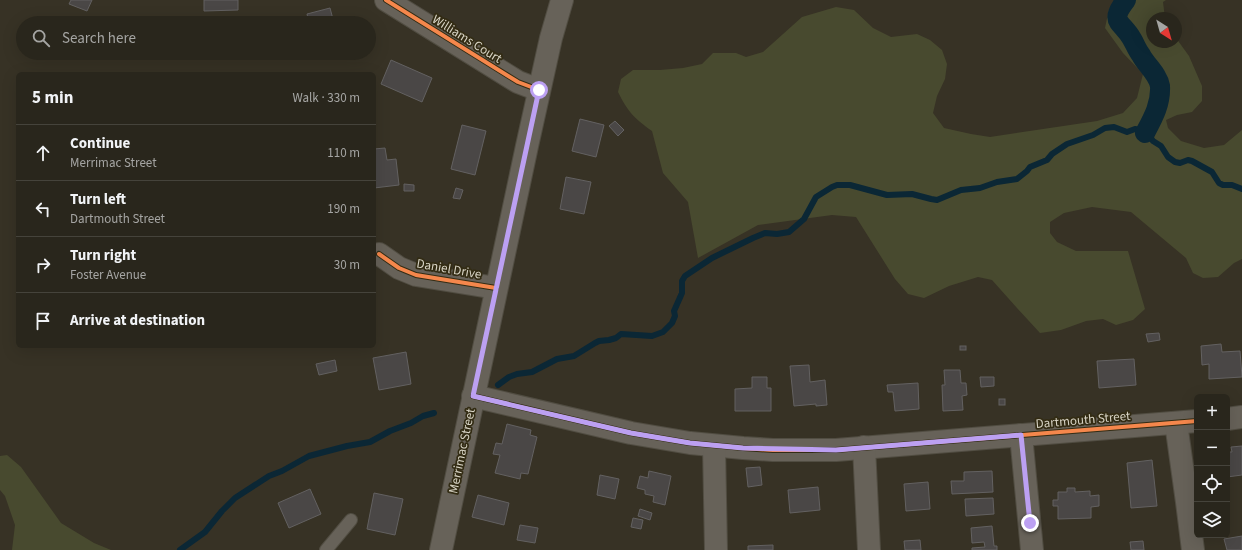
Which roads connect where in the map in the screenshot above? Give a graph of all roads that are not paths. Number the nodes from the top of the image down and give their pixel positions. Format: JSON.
{"nodes":[{"id":1,"x":386,"y":0,"type":"edge"},
{"id":2,"x":562,"y":0,"type":"edge"},
{"id":3,"x":539,"y":90,"type":"junction"},
{"id":4,"x":379,"y":254,"type":"dead end"},
{"id":5,"x":496,"y":288,"type":"junction"},
{"id":6,"x":473,"y":396,"type":"junction"},
{"id":7,"x":1242,"y":417,"type":"edge"},
{"id":8,"x":1230,"y":419,"type":"edge"},
{"id":9,"x":1194,"y":421,"type":"edge"},
{"id":10,"x":1176,"y":423,"type":"junction"},
{"id":11,"x":1021,"y":435,"type":"junction"},
{"id":12,"x":714,"y":446,"type":"junction"},
{"id":13,"x":864,"y":447,"type":"junction"},
{"id":14,"x":351,"y":520,"type":"dead end"},
{"id":15,"x":326,"y":550,"type":"edge"},
{"id":16,"x":441,"y":550,"type":"edge"},
{"id":17,"x":716,"y":550,"type":"edge"},
{"id":18,"x":869,"y":550,"type":"edge"},
{"id":19,"x":1032,"y":550,"type":"edge"},
{"id":20,"x":1193,"y":550,"type":"edge"}],
"edges":[{"from":1,"to":3,"type":"street","name":"Williams Court"},
{"from":2,"to":3,"type":"street","name":"Merrimac Street"},
{"from":3,"to":5,"type":"street","name":"Merrimac Street"},
{"from":4,"to":5,"type":"street","name":"Daniel Drive"},
{"from":5,"to":6,"type":"street","name":"Merrimac Street"},
{"from":6,"to":12,"type":"street","name":"Dartmouth Street"},
{"from":6,"to":16,"type":"street","name":"Merrimac Street"},
{"from":7,"to":8,"type":"street"},
{"from":9,"to":10,"type":"street","name":"Dartmouth Street"},
{"from":10,"to":11,"type":"street","name":"Dartmouth Street"},
{"from":10,"to":20,"type":"street"},
{"from":11,"to":13,"type":"street","name":"Dartmouth Street"},
{"from":11,"to":19,"type":"street"},
{"from":12,"to":13,"type":"street","name":"Dartmouth Street"},
{"from":12,"to":17,"type":"street"},
{"from":13,"to":18,"type":"street"},
{"from":14,"to":15,"type":"lane"}]}
